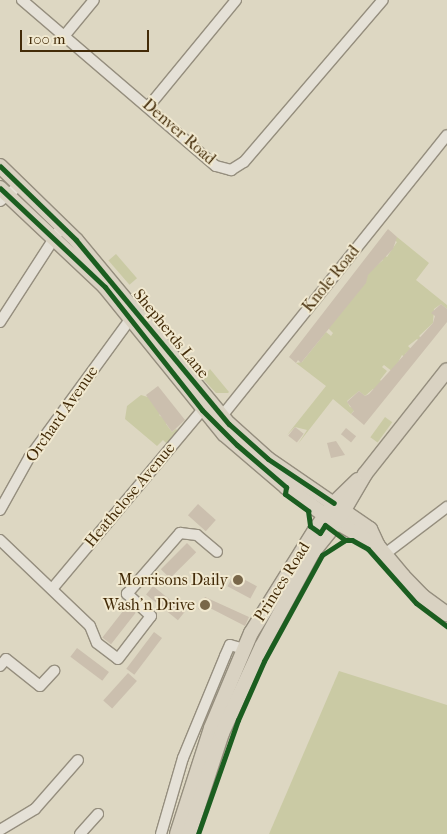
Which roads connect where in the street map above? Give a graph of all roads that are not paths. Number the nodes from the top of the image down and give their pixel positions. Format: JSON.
{"nodes":[{"id":1,"x":22,"y":0,"type":"edge"},
{"id":2,"x":94,"y":0,"type":"edge"},
{"id":3,"x":236,"y":0,"type":"edge"},
{"id":4,"x":383,"y":0,"type":"edge"},
{"id":5,"x":65,"y":35,"type":"junction"},
{"id":6,"x":149,"y":106,"type":"junction"},
{"id":7,"x":447,"y":135,"type":"edge"},
{"id":8,"x":0,"y":166,"type":"edge"},
{"id":9,"x":20,"y":184,"type":"junction"},
{"id":10,"x":3,"y":195,"type":"edge"},
{"id":11,"x":58,"y":232,"type":"junction"},
{"id":12,"x":129,"y":321,"type":"junction"},
{"id":13,"x":0,"y":322,"type":"edge"},
{"id":14,"x":447,"y":370,"type":"edge"},
{"id":15,"x":206,"y":406,"type":"junction"},
{"id":16,"x":219,"y":420,"type":"junction"},
{"id":17,"x":339,"y":506,"type":"junction"},
{"id":18,"x":447,"y":507,"type":"edge"},
{"id":19,"x":0,"y":510,"type":"edge"},
{"id":20,"x":332,"y":519,"type":"junction"},
{"id":21,"x":0,"y":540,"type":"edge"},
{"id":22,"x":382,"y":550,"type":"junction"},
{"id":23,"x":217,"y":552,"type":"dead end"},
{"id":24,"x":52,"y":589,"type":"junction"},
{"id":25,"x":447,"y":614,"type":"edge"},
{"id":26,"x":244,"y":649,"type":"junction"},
{"id":27,"x":2,"y":659,"type":"edge"},
{"id":28,"x":54,"y":671,"type":"dead end"},
{"id":29,"x":78,"y":760,"type":"dead end"},
{"id":30,"x":175,"y":783,"type":"junction"},
{"id":31,"x":192,"y":788,"type":"junction"},
{"id":32,"x":98,"y":814,"type":"dead end"},
{"id":33,"x":0,"y":830,"type":"edge"},
{"id":34,"x":80,"y":834,"type":"edge"},
{"id":35,"x":161,"y":834,"type":"edge"},
{"id":36,"x":177,"y":834,"type":"edge"},
{"id":37,"x":189,"y":834,"type":"edge"}],
"edges":[{"from":1,"to":5,"type":"street","name":"Denver Road"},
{"from":2,"to":5,"type":"street"},
{"from":3,"to":6,"type":"street"},
{"from":4,"to":6,"type":"street","name":"Denver Road"},
{"from":5,"to":6,"type":"street","name":"Denver Road"},
{"from":7,"to":16,"type":"street","name":"Knole Road"},
{"from":8,"to":9,"type":"main road","name":"Shepherds Lane"},
{"from":9,"to":10,"type":"street"},
{"from":9,"to":11,"type":"main road","name":"Shepherds Lane"},
{"from":10,"to":11,"type":"main road","name":"Shepherds Lane"},
{"from":11,"to":12,"type":"main road","name":"Shepherds Lane"},
{"from":11,"to":13,"type":"street"},
{"from":11,"to":15,"type":"main road","name":"Shepherds Lane"},
{"from":12,"to":15,"type":"main road","name":"Shepherds Lane"},
{"from":12,"to":19,"type":"street","name":"Orchard Avenue"},
{"from":14,"to":17,"type":"main road","name":"Princes Road"},
{"from":15,"to":16,"type":"main road","name":"Shepherds Lane"},
{"from":15,"to":24,"type":"street","name":"Heathclose Avenue"},
{"from":16,"to":17,"type":"main road","name":"Shepherds Lane"},
{"from":16,"to":20,"type":"main road","name":"Shepherds Lane"},
{"from":17,"to":20,"type":"main road","name":"Princes Road"},
{"from":17,"to":22,"type":"main road","name":"Shepherds Lane"},
{"from":18,"to":22,"type":"street"},
{"from":20,"to":22,"type":"main road","name":"Shepherds Lane"},
{"from":20,"to":26,"type":"main road","name":"Princes Road"},
{"from":20,"to":37,"type":"main road","name":"Princes Road"},
{"from":21,"to":24,"type":"street"},
{"from":22,"to":25,"type":"main road","name":"Shepherds Lane"},
{"from":23,"to":24,"type":"street"},
{"from":26,"to":30,"type":"street"},
{"from":26,"to":31,"type":"main road","name":"Princes Road"},
{"from":27,"to":28,"type":"street"},
{"from":29,"to":33,"type":"street"},
{"from":30,"to":31,"type":"street"},
{"from":30,"to":35,"type":"street"},
{"from":31,"to":36,"type":"main road","name":"Princes Road"},
{"from":32,"to":34,"type":"street"}]}
